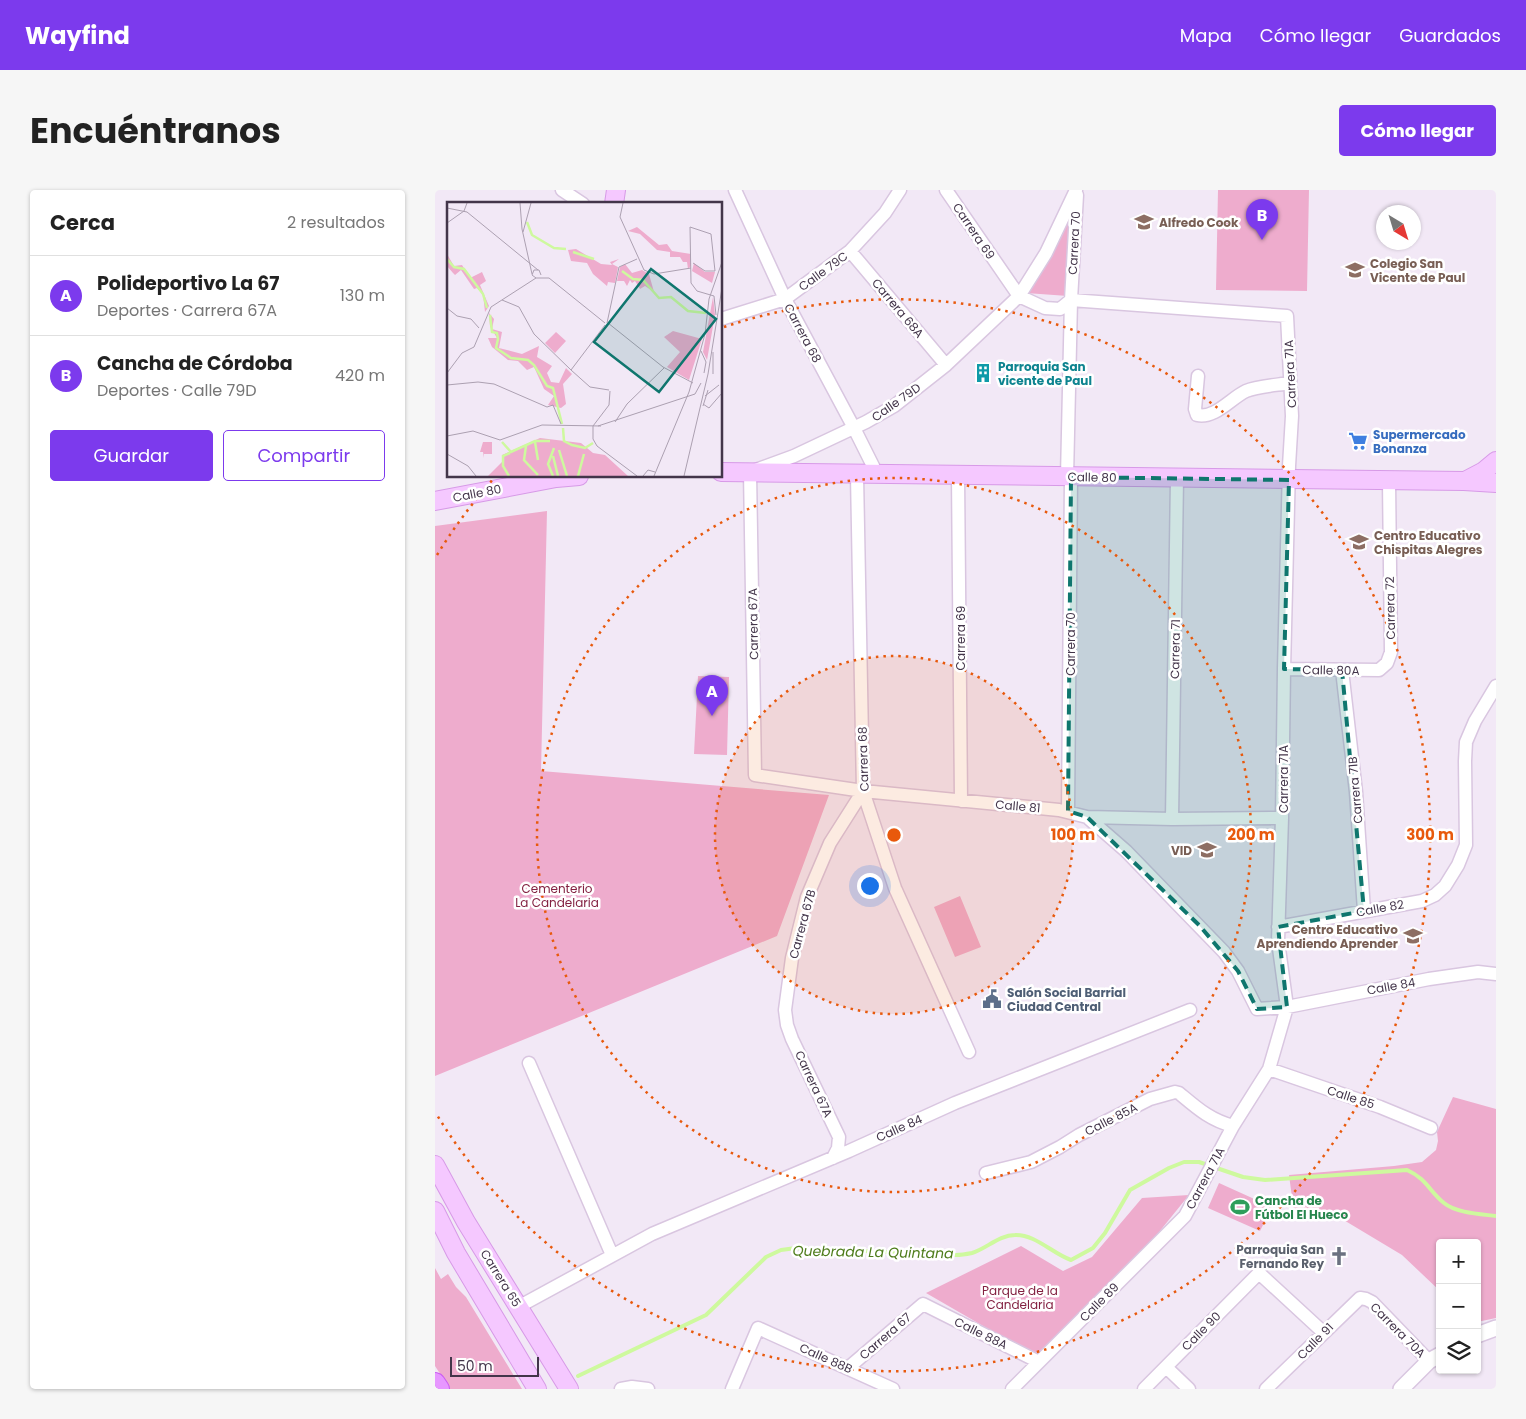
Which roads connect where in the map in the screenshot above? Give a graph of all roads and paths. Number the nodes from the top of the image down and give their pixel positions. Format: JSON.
{"nodes":[{"id":1,"x":562,"y":190,"type":"edge"},
{"id":2,"x":735,"y":190,"type":"edge"},
{"id":3,"x":901,"y":190,"type":"edge"},
{"id":4,"x":947,"y":190,"type":"edge"},
{"id":5,"x":1077,"y":190,"type":"edge"},
{"id":6,"x":580,"y":202,"type":"edge"},
{"id":7,"x":851,"y":251,"type":"junction"},
{"id":8,"x":1019,"y":296,"type":"junction"},
{"id":9,"x":785,"y":299,"type":"junction"},
{"id":10,"x":1071,"y":300,"type":"junction"},
{"id":11,"x":723,"y":318,"type":"edge"},
{"id":12,"x":946,"y":365,"type":"junction"},
{"id":13,"x":1198,"y":376,"type":"dead end"},
{"id":14,"x":1290,"y":383,"type":"junction"},
{"id":15,"x":855,"y":428,"type":"junction"},
{"id":16,"x":1496,"y":461,"type":"edge"},
{"id":17,"x":723,"y":472,"type":"edge"},
{"id":18,"x":750,"y":472,"type":"junction"},
{"id":19,"x":877,"y":474,"type":"junction"},
{"id":20,"x":857,"y":475,"type":"junction"},
{"id":21,"x":958,"y":475,"type":"junction"},
{"id":22,"x":1069,"y":477,"type":"junction"},
{"id":23,"x":556,"y":478,"type":"edge"},
{"id":24,"x":1177,"y":478,"type":"junction"},
{"id":25,"x":1289,"y":480,"type":"junction"},
{"id":26,"x":1389,"y":481,"type":"junction"},
{"id":27,"x":1464,"y":481,"type":"junction"},
{"id":28,"x":1496,"y":484,"type":"edge"},
{"id":29,"x":435,"y":501,"type":"edge"},
{"id":30,"x":1283,"y":669,"type":"junction"},
{"id":31,"x":1342,"y":670,"type":"junction"},
{"id":32,"x":1379,"y":670,"type":"joint"},
{"id":33,"x":1496,"y":686,"type":"edge"},
{"id":34,"x":755,"y":775,"type":"joint"},
{"id":35,"x":863,"y":792,"type":"junction"},
{"id":36,"x":961,"y":801,"type":"junction"},
{"id":37,"x":1069,"y":812,"type":"junction"},
{"id":38,"x":1087,"y":817,"type":"junction"},
{"id":39,"x":1282,"y":818,"type":"junction"},
{"id":40,"x":1172,"y":819,"type":"junction"},
{"id":41,"x":1364,"y":911,"type":"junction"},
{"id":42,"x":1278,"y":927,"type":"junction"},
{"id":43,"x":1496,"y":974,"type":"edge"},
{"id":44,"x":1287,"y":1007,"type":"junction"},
{"id":45,"x":785,"y":1010,"type":"joint"},
{"id":46,"x":1191,"y":1010,"type":"dead end"},
{"id":47,"x":969,"y":1052,"type":"dead end"},
{"id":48,"x":529,"y":1063,"type":"dead end"},
{"id":49,"x":1269,"y":1069,"type":"junction"},
{"id":50,"x":1233,"y":1126,"type":"junction"},
{"id":51,"x":1431,"y":1128,"type":"dead end"},
{"id":52,"x":833,"y":1158,"type":"junction"},
{"id":53,"x":435,"y":1165,"type":"edge"},
{"id":54,"x":987,"y":1173,"type":"dead end"},
{"id":55,"x":435,"y":1211,"type":"edge"},
{"id":56,"x":1185,"y":1216,"type":"joint"},
{"id":57,"x":612,"y":1255,"type":"junction"},
{"id":58,"x":1367,"y":1298,"type":"joint"},
{"id":59,"x":923,"y":1304,"type":"joint"},
{"id":60,"x":518,"y":1307,"type":"junction"},
{"id":61,"x":1496,"y":1328,"type":"edge"},
{"id":62,"x":1323,"y":1332,"type":"junction"},
{"id":63,"x":1481,"y":1334,"type":"edge"},
{"id":64,"x":1434,"y":1358,"type":"edge"},
{"id":65,"x":1039,"y":1362,"type":"junction"},
{"id":66,"x":1166,"y":1367,"type":"junction"},
{"id":67,"x":848,"y":1368,"type":"junction"},
{"id":68,"x":435,"y":1383,"type":"edge"},
{"id":69,"x":629,"y":1388,"type":"edge"},
{"id":70,"x":439,"y":1389,"type":"edge"},
{"id":71,"x":537,"y":1389,"type":"edge"},
{"id":72,"x":569,"y":1389,"type":"edge"},
{"id":73,"x":648,"y":1389,"type":"edge"},
{"id":74,"x":732,"y":1389,"type":"edge"},
{"id":75,"x":893,"y":1389,"type":"edge"},
{"id":76,"x":1012,"y":1389,"type":"edge"},
{"id":77,"x":1144,"y":1389,"type":"edge"},
{"id":78,"x":1189,"y":1389,"type":"edge"},
{"id":79,"x":1266,"y":1389,"type":"edge"},
{"id":80,"x":1401,"y":1389,"type":"edge"}],
"edges":[{"from":1,"to":6,"type":"street"},
{"from":2,"to":9,"type":"street","name":"Carrera 68"},
{"from":3,"to":7,"type":"street","name":"Calle 79C"},
{"from":4,"to":8,"type":"street","name":"Carrera 69"},
{"from":5,"to":8,"type":"street","name":"Calle 79D"},
{"from":5,"to":10,"type":"street","name":"Carrera 70"},
{"from":7,"to":9,"type":"street","name":"Calle 79C"},
{"from":7,"to":12,"type":"street","name":"Carrera 68A"},
{"from":8,"to":10,"type":"street"},
{"from":8,"to":12,"type":"street","name":"Calle 79D"},
{"from":9,"to":11,"type":"street","name":"Calle 79C"},
{"from":9,"to":15,"type":"street","name":"Carrera 68"},
{"from":10,"to":14,"type":"street","name":"Carrera 71A"},
{"from":10,"to":22,"type":"street","name":"Carrera 70"},
{"from":12,"to":15,"type":"street","name":"Calle 79D"},
{"from":13,"to":14,"type":"street"},
{"from":14,"to":25,"type":"street","name":"Carrera 71A"},
{"from":15,"to":18,"type":"street","name":"Calle 79D"},
{"from":15,"to":19,"type":"street","name":"Carrera 68"},
{"from":16,"to":27,"type":"main road","name":"Calle 80"},
{"from":17,"to":18,"type":"main road","name":"Calle 80"},
{"from":18,"to":20,"type":"main road","name":"Calle 80"},
{"from":18,"to":34,"type":"street","name":"Carrera 67A"},
{"from":19,"to":20,"type":"main road","name":"Calle 80"},
{"from":19,"to":21,"type":"main road","name":"Calle 80"},
{"from":20,"to":35,"type":"street","name":"Carrera 68"},
{"from":21,"to":22,"type":"main road","name":"Calle 80"},
{"from":21,"to":36,"type":"street","name":"Carrera 69"},
{"from":22,"to":24,"type":"main road","name":"Calle 80"},
{"from":22,"to":37,"type":"street","name":"Carrera 70"},
{"from":23,"to":29,"type":"main road","name":"Calle 80"},
{"from":24,"to":25,"type":"main road","name":"Calle 80"},
{"from":24,"to":40,"type":"street","name":"Carrera 71"},
{"from":25,"to":26,"type":"main road","name":"Calle 80"},
{"from":25,"to":30,"type":"street","name":"Carrera 71A"},
{"from":26,"to":27,"type":"main road","name":"Calle 80"},
{"from":26,"to":32,"type":"street","name":"Carrera 72"},
{"from":27,"to":28,"type":"main road","name":"Calle 80"},
{"from":30,"to":31,"type":"street","name":"Calle 80A"},
{"from":30,"to":39,"type":"street","name":"Carrera 71A"},
{"from":31,"to":32,"type":"street","name":"Calle 80A"},
{"from":31,"to":41,"type":"street","name":"Carrera 71B"},
{"from":33,"to":41,"type":"street","name":"Calle 82"},
{"from":34,"to":35,"type":"street","name":"Calle 81"},
{"from":35,"to":36,"type":"street","name":"Calle 81"},
{"from":35,"to":45,"type":"street","name":"Carrera 67B"},
{"from":35,"to":47,"type":"street","name":"Carrera 68"},
{"from":36,"to":37,"type":"street","name":"Calle 81"},
{"from":37,"to":38,"type":"street","name":"Calle 81"},
{"from":38,"to":40,"type":"street","name":"Calle 81"},
{"from":38,"to":44,"type":"street"},
{"from":39,"to":40,"type":"street","name":"Calle 81"},
{"from":39,"to":42,"type":"street","name":"Carrera 71A"},
{"from":41,"to":42,"type":"street","name":"Calle 82"},
{"from":42,"to":44,"type":"street","name":"Carrera 71A"},
{"from":43,"to":44,"type":"street","name":"Calle 84"},
{"from":44,"to":49,"type":"street","name":"Carrera 71A"},
{"from":45,"to":52,"type":"street","name":"Carrera 67A"},
{"from":46,"to":52,"type":"street","name":"Calle 84"},
{"from":48,"to":57,"type":"street"},
{"from":49,"to":50,"type":"street","name":"Carrera 71A"},
{"from":49,"to":51,"type":"street","name":"Calle 85"},
{"from":50,"to":54,"type":"street","name":"Calle 85A"},
{"from":50,"to":56,"type":"street","name":"Carrera 71A"},
{"from":52,"to":57,"type":"street","name":"Calle 84"},
{"from":53,"to":60,"type":"main road","name":"Carrera 65"},
{"from":55,"to":71,"type":"main road","name":"Carrera 65"},
{"from":56,"to":65,"type":"street","name":"Calle 89"},
{"from":57,"to":60,"type":"street","name":"Calle 84"},
{"from":58,"to":62,"type":"street","name":"Calle 91"},
{"from":58,"to":64,"type":"street","name":"Carrera 70A"},
{"from":59,"to":65,"type":"street","name":"Calle 88A"},
{"from":59,"to":67,"type":"street","name":"Carrera 67"},
{"from":60,"to":72,"type":"main road","name":"Carrera 65"},
{"from":61,"to":63,"type":"street"},
{"from":62,"to":66,"type":"street","name":"Calle 90"},
{"from":62,"to":79,"type":"street","name":"Calle 91"},
{"from":64,"to":80,"type":"street"},
{"from":65,"to":76,"type":"street","name":"Calle 89"},
{"from":66,"to":77,"type":"street","name":"Calle 90"},
{"from":66,"to":78,"type":"street"},
{"from":67,"to":74,"type":"street","name":"Calle 88B"},
{"from":67,"to":75,"type":"street","name":"Calle 88B"},
{"from":68,"to":70,"type":"main road"},
{"from":69,"to":73,"type":"street"}]}
